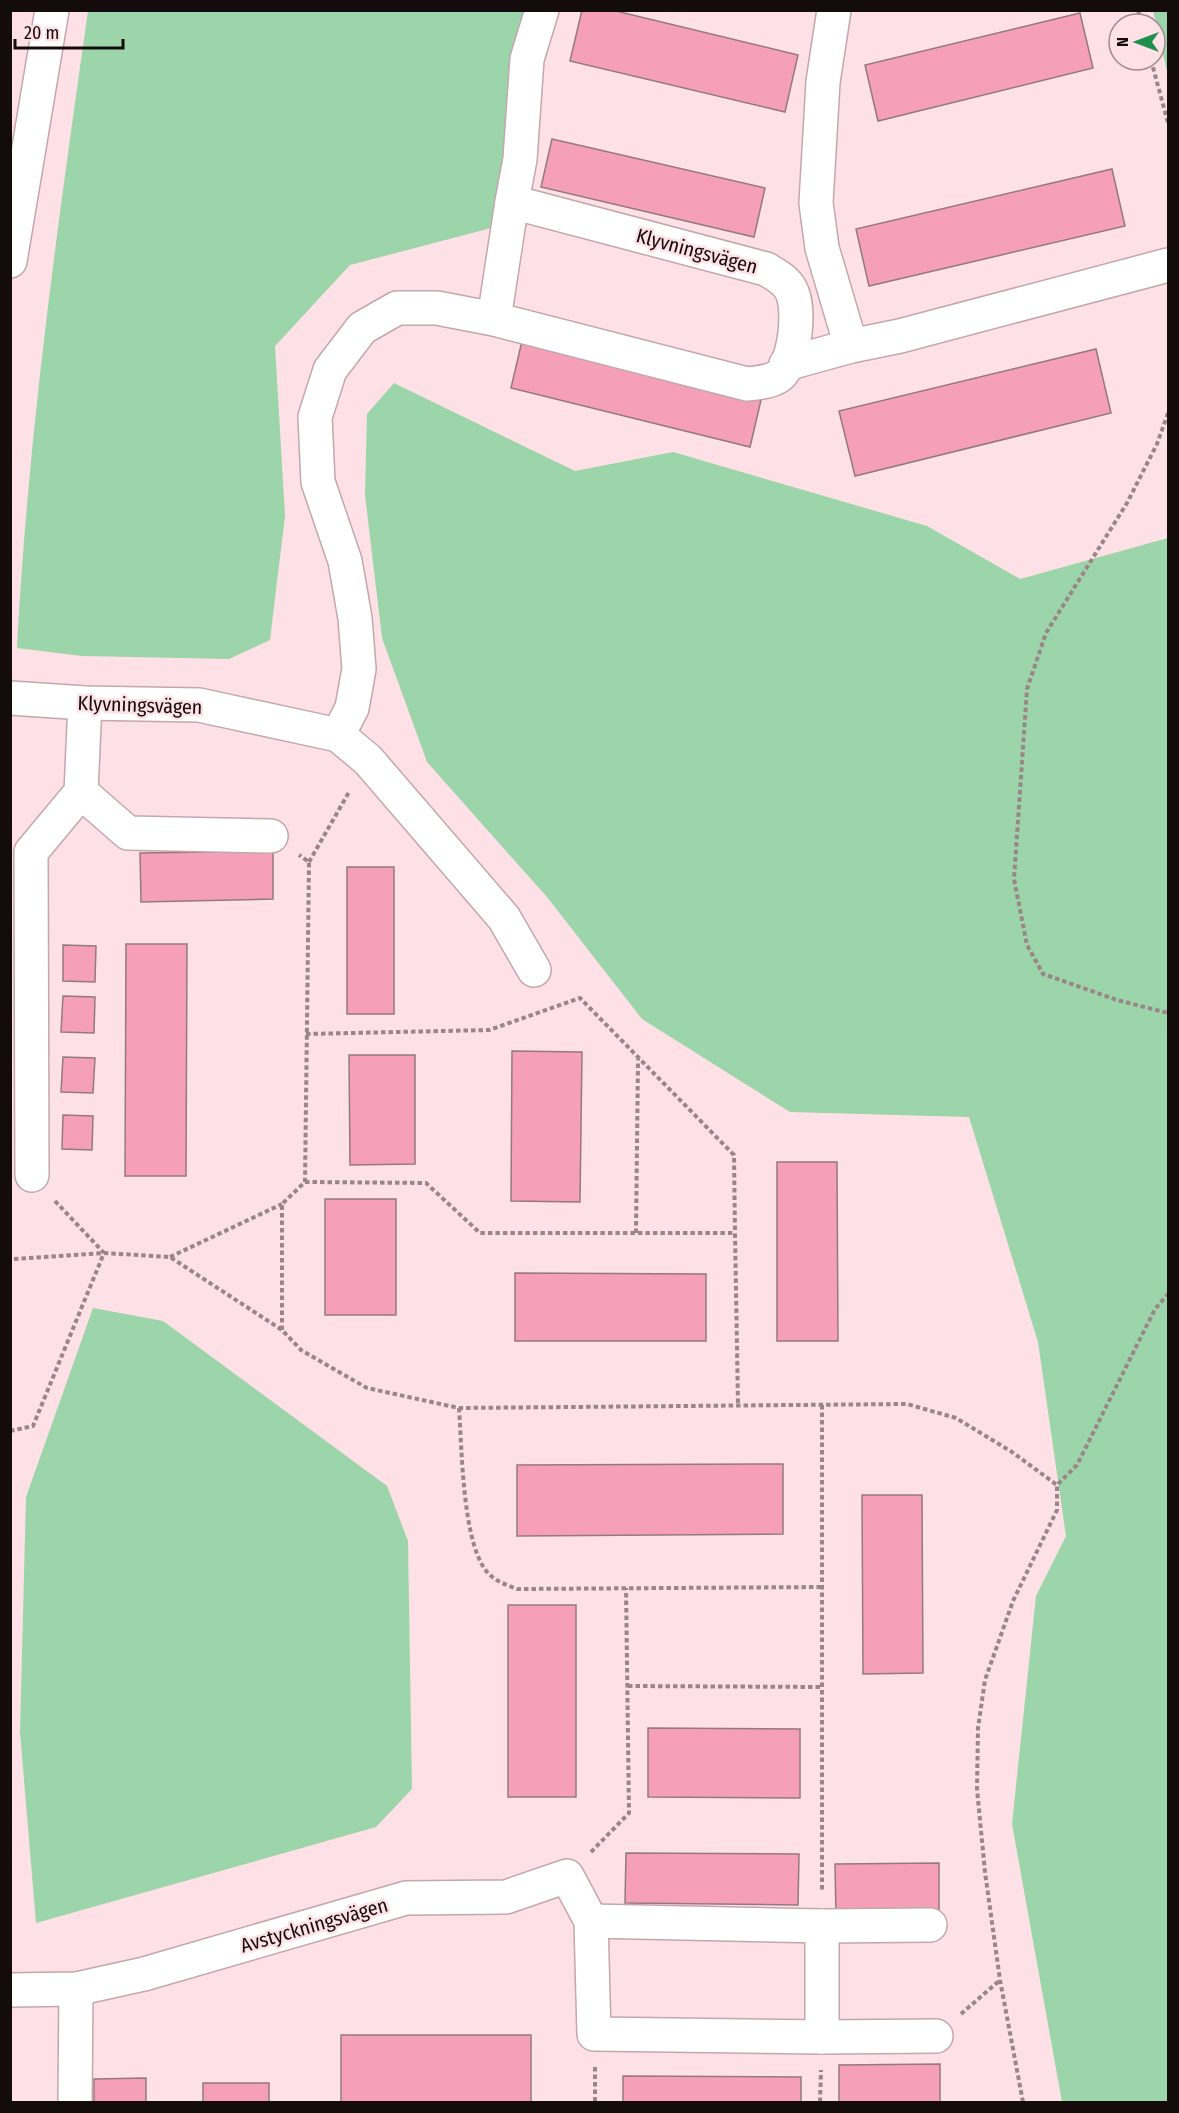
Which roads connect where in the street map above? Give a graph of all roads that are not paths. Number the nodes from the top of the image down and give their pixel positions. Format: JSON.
{"nodes":[{"id":1,"x":52,"y":10,"type":"edge"},
{"id":2,"x":542,"y":10,"type":"edge"},
{"id":3,"x":834,"y":10,"type":"edge"},
{"id":4,"x":512,"y":202,"type":"junction"},
{"id":5,"x":10,"y":261,"type":"edge"},
{"id":6,"x":1168,"y":265,"type":"edge"},
{"id":7,"x":494,"y":319,"type":"junction"},
{"id":8,"x":851,"y":346,"type":"junction"},
{"id":9,"x":786,"y":364,"type":"junction"},
{"id":10,"x":10,"y":698,"type":"edge"},
{"id":11,"x":85,"y":703,"type":"junction"},
{"id":12,"x":338,"y":735,"type":"junction"},
{"id":13,"x":81,"y":792,"type":"junction"},
{"id":14,"x":271,"y":836,"type":"road end"},
{"id":15,"x":534,"y":970,"type":"dead end"},
{"id":16,"x":32,"y":1175,"type":"road end"},
{"id":17,"x":591,"y":1921,"type":"junction"},
{"id":18,"x":930,"y":1925,"type":"dead end"},
{"id":19,"x":822,"y":1926,"type":"junction"},
{"id":20,"x":76,"y":1989,"type":"junction"},
{"id":21,"x":10,"y":1990,"type":"edge"},
{"id":22,"x":936,"y":2036,"type":"road end"},
{"id":23,"x":822,"y":2037,"type":"junction"},
{"id":24,"x":75,"y":2103,"type":"edge"}],
"edges":[{"from":1,"to":5,"type":"street"},
{"from":2,"to":4,"type":"street"},
{"from":3,"to":8,"type":"street"},
{"from":4,"to":7,"type":"street"},
{"from":4,"to":9,"type":"street","name":"Klyvningsvägen"},
{"from":6,"to":8,"type":"street"},
{"from":7,"to":9,"type":"street"},
{"from":7,"to":12,"type":"street"},
{"from":8,"to":9,"type":"street"},
{"from":10,"to":11,"type":"street","name":"Klyvningsvägen"},
{"from":11,"to":12,"type":"street","name":"Klyvningsvägen"},
{"from":11,"to":13,"type":"street"},
{"from":12,"to":15,"type":"street","name":"Klyvningsvägen"},
{"from":13,"to":14,"type":"street"},
{"from":13,"to":16,"type":"street"},
{"from":17,"to":19,"type":"street"},
{"from":17,"to":20,"type":"street","name":"Avstyckningsvägen"},
{"from":17,"to":23,"type":"street"},
{"from":18,"to":19,"type":"street"},
{"from":19,"to":23,"type":"street"},
{"from":20,"to":21,"type":"street","name":"Avstyckningsvägen"},
{"from":20,"to":24,"type":"street"},
{"from":22,"to":23,"type":"street"}]}
